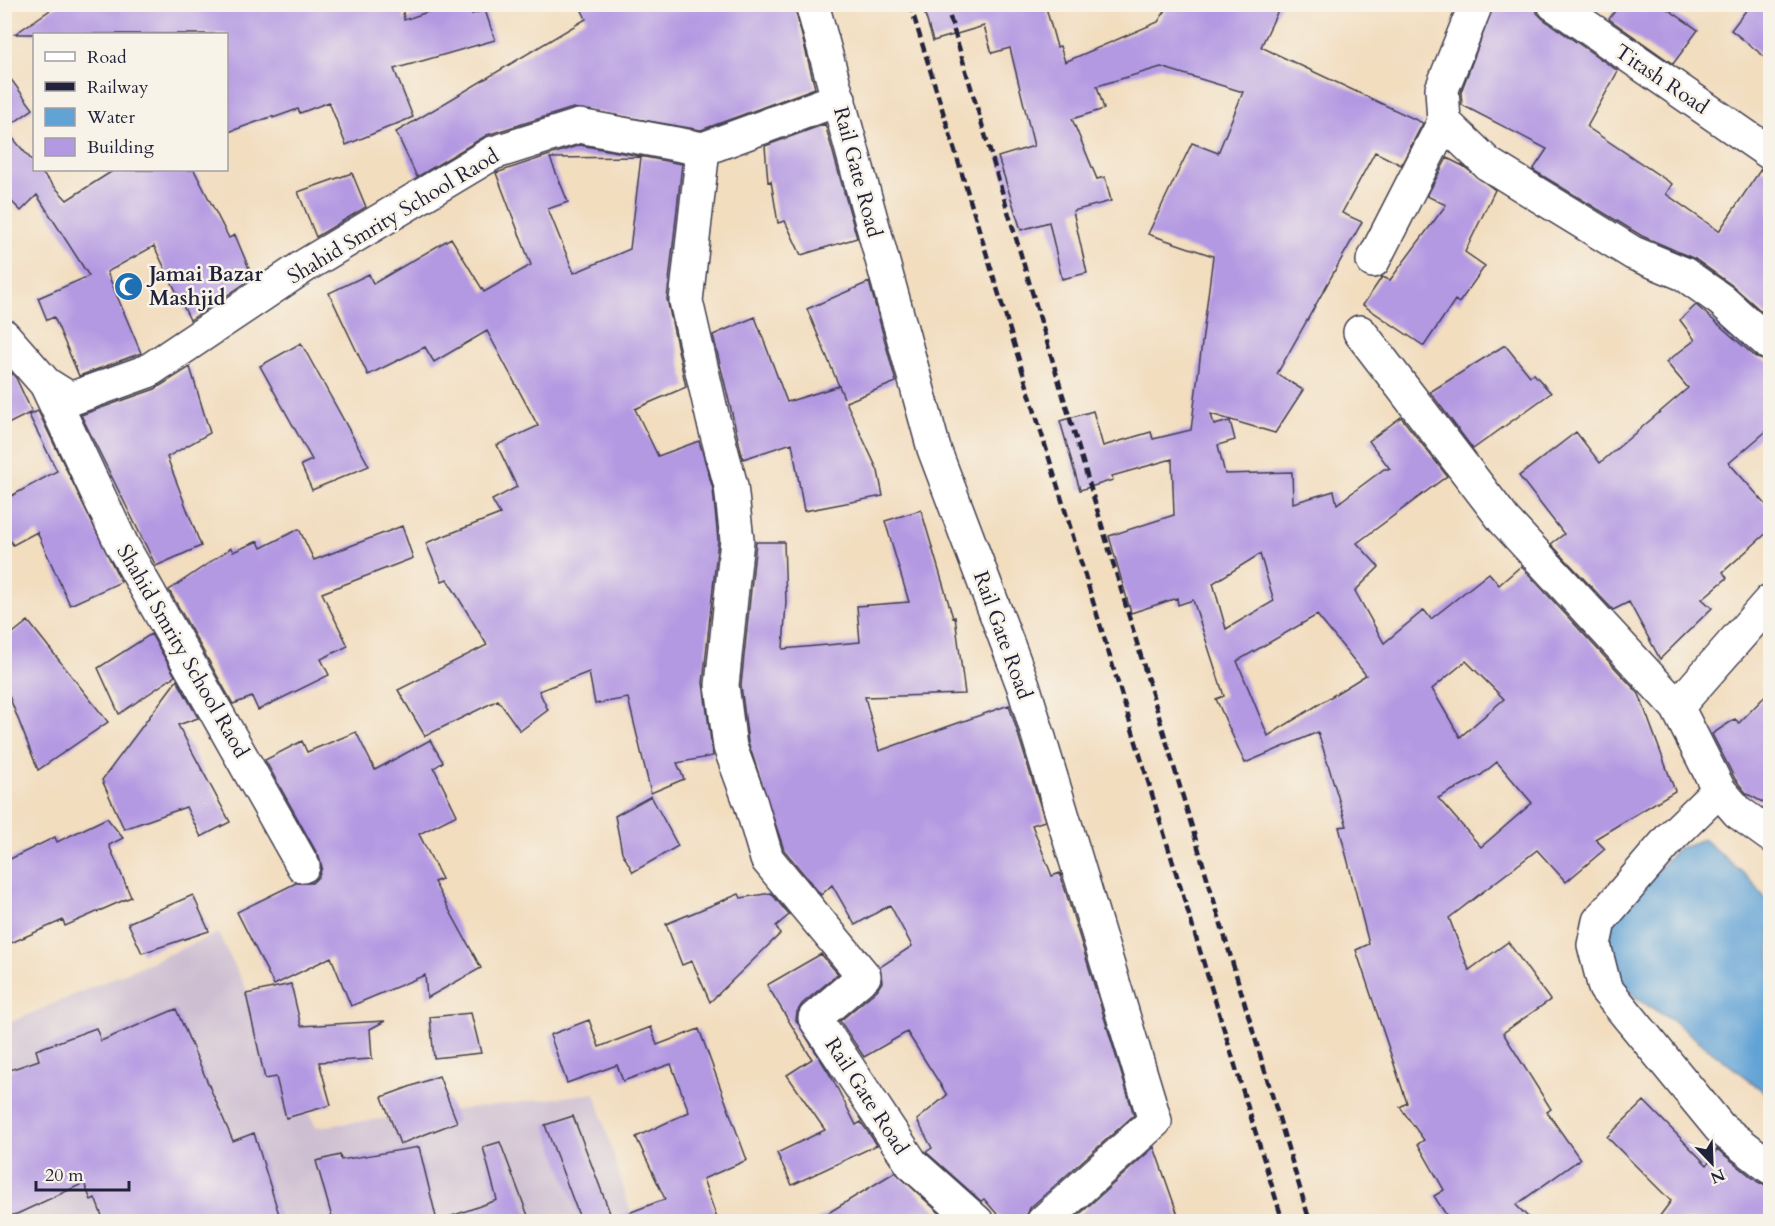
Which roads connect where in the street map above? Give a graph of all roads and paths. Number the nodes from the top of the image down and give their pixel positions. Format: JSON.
{"nodes":[{"id":1,"x":812,"y":4,"type":"edge"},
{"id":2,"x":1476,"y":4,"type":"edge"},
{"id":3,"x":1554,"y":4,"type":"edge"},
{"id":4,"x":839,"y":99,"type":"junction"},
{"id":5,"x":1444,"y":122,"type":"junction"},
{"id":6,"x":703,"y":150,"type":"junction"},
{"id":7,"x":1770,"y":153,"type":"edge"},
{"id":8,"x":1373,"y":261,"type":"dead end"},
{"id":9,"x":1360,"y":332,"type":"dead end"},
{"id":10,"x":4,"y":336,"type":"edge"},
{"id":11,"x":1770,"y":344,"type":"edge"},
{"id":12,"x":46,"y":384,"type":"junction"},
{"id":13,"x":1770,"y":601,"type":"edge"},
{"id":14,"x":1677,"y":707,"type":"junction"},
{"id":15,"x":1719,"y":790,"type":"junction"},
{"id":16,"x":1770,"y":835,"type":"edge"},
{"id":17,"x":303,"y":866,"type":"dead end"},
{"id":18,"x":1770,"y":1167,"type":"edge"},
{"id":19,"x":977,"y":1221,"type":"edge"},
{"id":20,"x":1043,"y":1221,"type":"edge"}],
"edges":[{"from":1,"to":4,"type":"street","name":"Rail Gate Road"},
{"from":2,"to":5,"type":"street"},
{"from":3,"to":7,"type":"street","name":"Titash Road"},
{"from":4,"to":6,"type":"street"},
{"from":4,"to":20,"type":"street","name":"Rail Gate Road"},
{"from":5,"to":8,"type":"street"},
{"from":5,"to":11,"type":"street"},
{"from":6,"to":12,"type":"street","name":"Shahid Smrity School Raod"},
{"from":6,"to":19,"type":"street","name":"Rail Gate Road"},
{"from":9,"to":14,"type":"street"},
{"from":10,"to":12,"type":"street"},
{"from":12,"to":17,"type":"street","name":"Shahid Smrity School Raod"},
{"from":13,"to":14,"type":"street"},
{"from":14,"to":15,"type":"street"},
{"from":15,"to":16,"type":"street"},
{"from":15,"to":18,"type":"street"}]}
